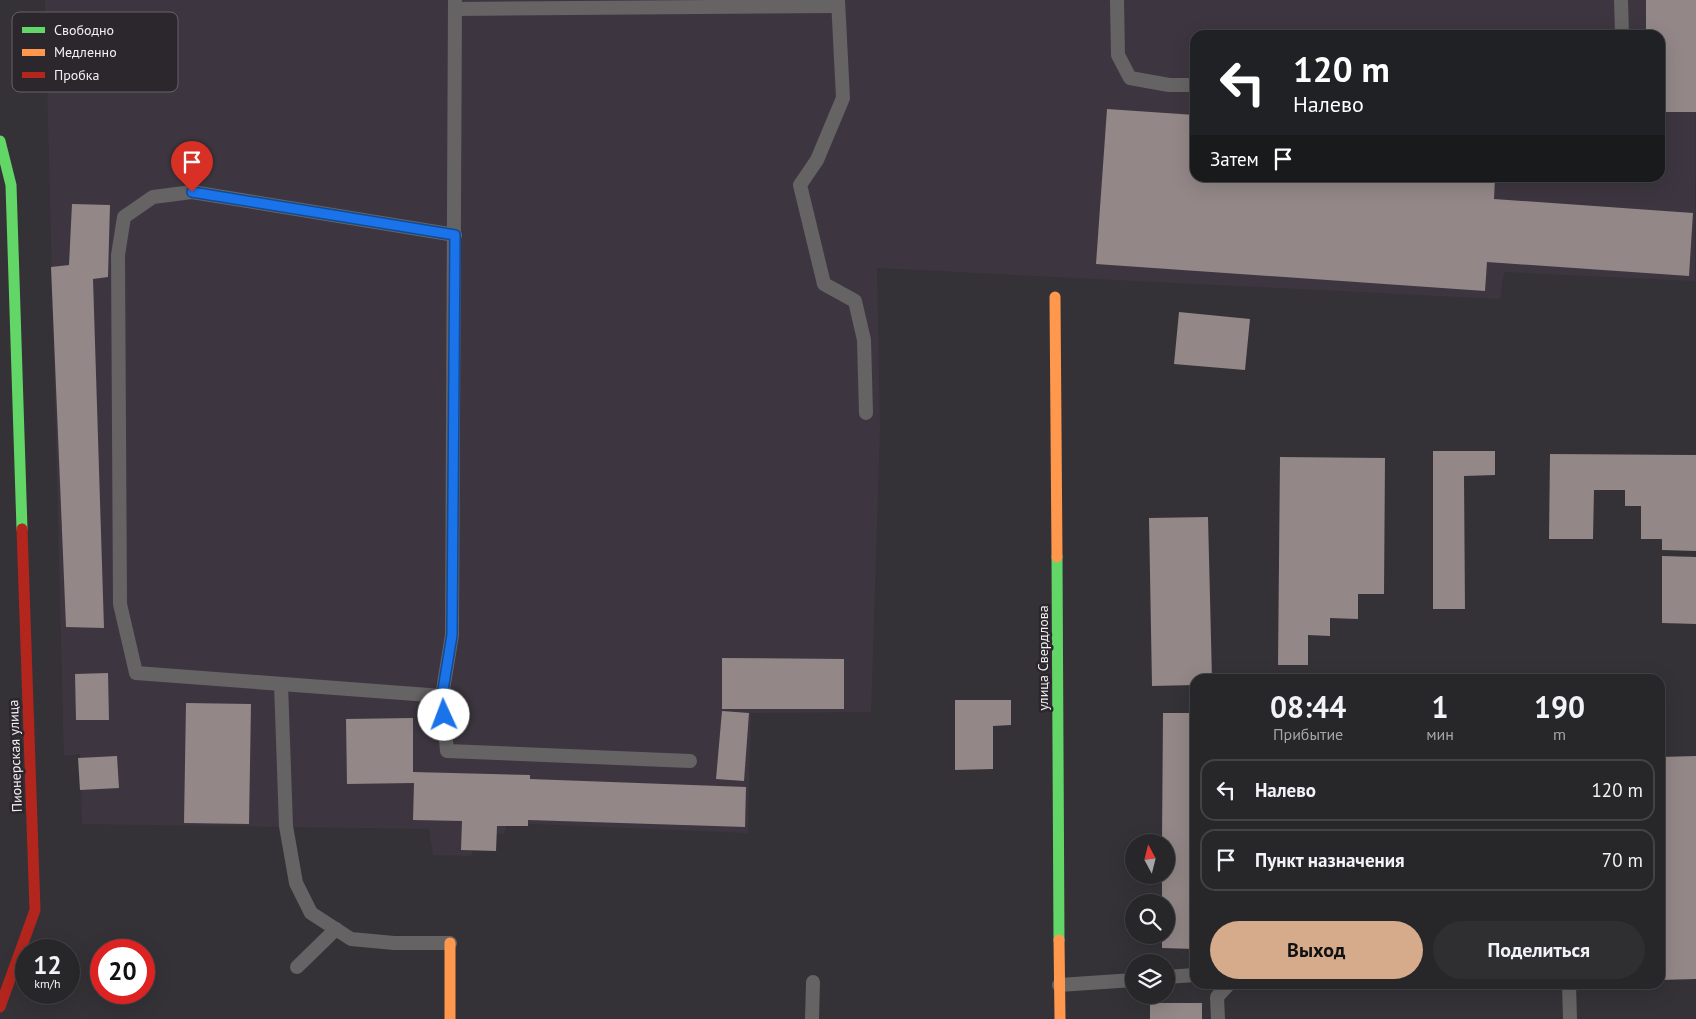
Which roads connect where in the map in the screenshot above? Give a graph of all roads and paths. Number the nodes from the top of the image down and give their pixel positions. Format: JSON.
{"nodes":[{"id":1,"x":1117,"y":0,"type":"edge"},
{"id":2,"x":1622,"y":0,"type":"edge"},
{"id":3,"x":838,"y":3,"type":"edge"},
{"id":4,"x":455,"y":4,"type":"edge"},
{"id":5,"x":1622,"y":30,"type":"edge"},
{"id":6,"x":1190,"y":85,"type":"edge"},
{"id":7,"x":0,"y":141,"type":"edge"},
{"id":8,"x":455,"y":235,"type":"junction"},
{"id":9,"x":1055,"y":297,"type":"dead end"},
{"id":10,"x":866,"y":413,"type":"dead end"},
{"id":11,"x":281,"y":684,"type":"junction"},
{"id":12,"x":442,"y":696,"type":"junction"},
{"id":13,"x":690,"y":761,"type":"dead end"},
{"id":14,"x":336,"y":929,"type":"junction"},
{"id":15,"x":450,"y":943,"type":"joint"},
{"id":16,"x":297,"y":967,"type":"dead end"},
{"id":17,"x":1190,"y":975,"type":"edge"},
{"id":18,"x":1175,"y":976,"type":"edge"},
{"id":19,"x":1125,"y":981,"type":"edge"},
{"id":20,"x":813,"y":982,"type":"dead end"},
{"id":21,"x":1059,"y":985,"type":"junction"},
{"id":22,"x":1224,"y":989,"type":"edge"},
{"id":23,"x":1569,"y":989,"type":"edge"},
{"id":24,"x":0,"y":1007,"type":"edge"},
{"id":25,"x":450,"y":1019,"type":"edge"},
{"id":26,"x":812,"y":1019,"type":"edge"},
{"id":27,"x":1060,"y":1019,"type":"edge"},
{"id":28,"x":1218,"y":1019,"type":"edge"},
{"id":29,"x":1570,"y":1019,"type":"edge"}],
"edges":[{"from":1,"to":6,"type":"lane"},
{"from":2,"to":5,"type":"lane"},
{"from":3,"to":4,"type":"lane"},
{"from":3,"to":10,"type":"lane"},
{"from":4,"to":8,"type":"lane"},
{"from":7,"to":24,"type":"street","name":"Пионерская улица"},
{"from":8,"to":11,"type":"lane"},
{"from":8,"to":12,"type":"lane"},
{"from":9,"to":21,"type":"street","name":"улица Свердлова"},
{"from":11,"to":12,"type":"lane"},
{"from":11,"to":14,"type":"lane"},
{"from":12,"to":13,"type":"lane"},
{"from":14,"to":15,"type":"lane"},
{"from":14,"to":16,"type":"lane"},
{"from":15,"to":25,"type":"street"},
{"from":17,"to":18,"type":"lane"},
{"from":19,"to":21,"type":"lane"},
{"from":20,"to":26,"type":"lane"},
{"from":21,"to":27,"type":"street","name":"улица Свердлова"},
{"from":22,"to":28,"type":"lane"},
{"from":23,"to":29,"type":"lane"}]}
